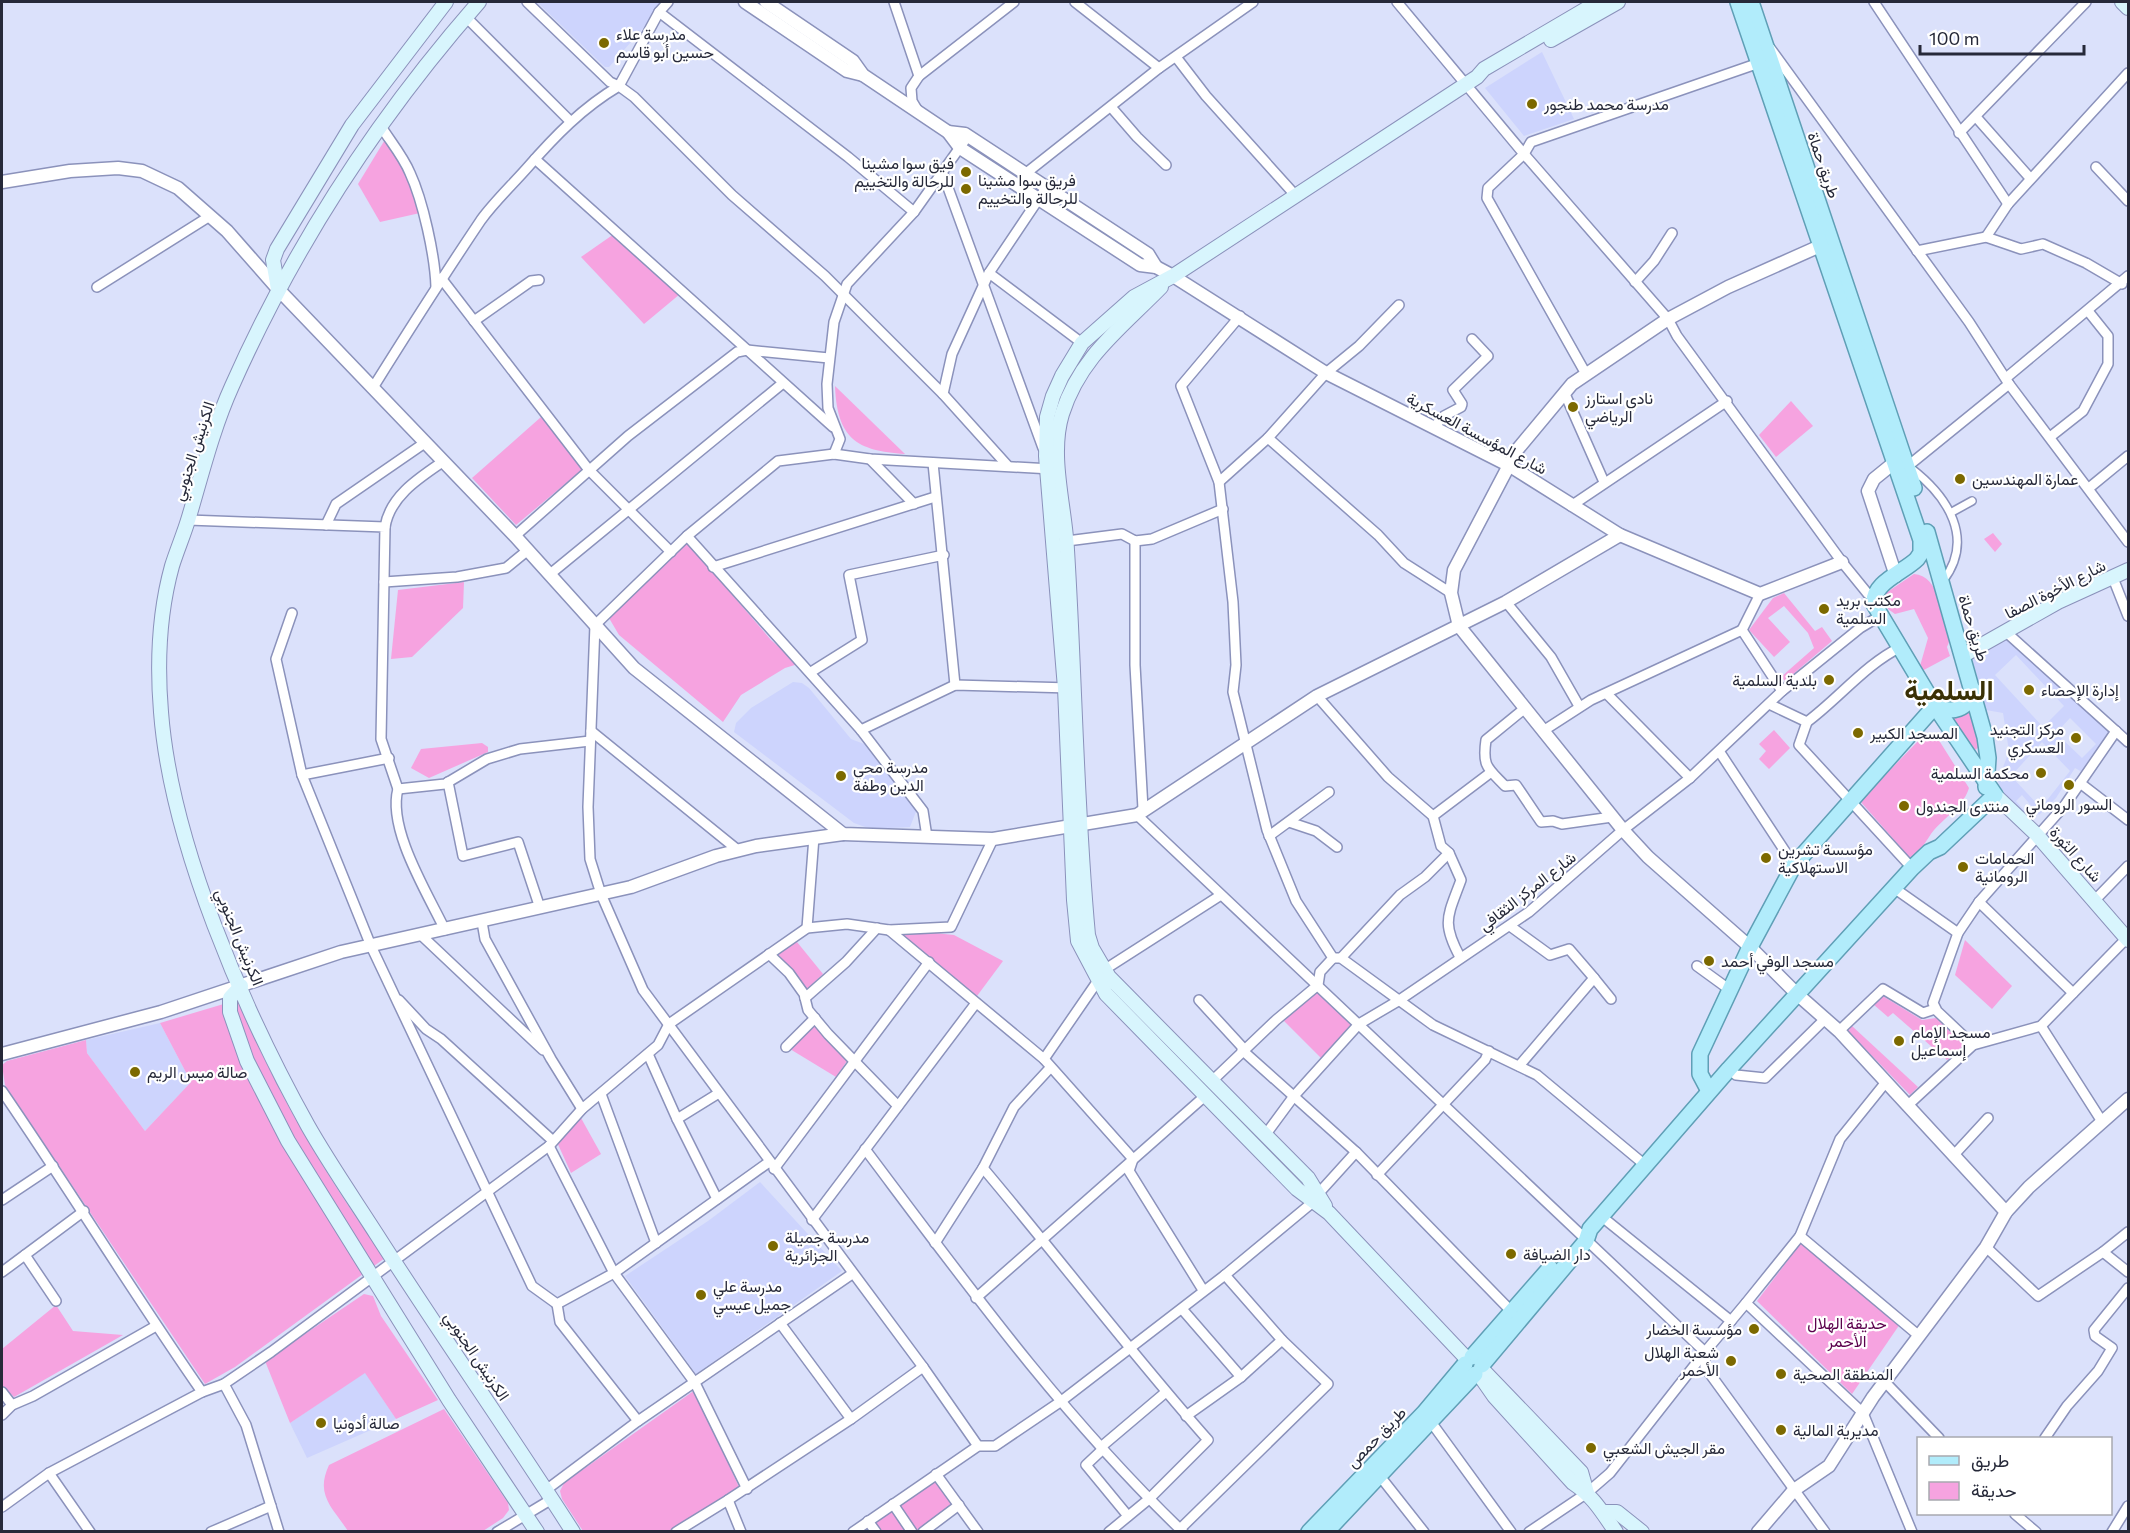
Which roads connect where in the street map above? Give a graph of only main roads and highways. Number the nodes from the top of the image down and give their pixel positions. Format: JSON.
{"nodes":[{"id":1,"x":446,"y":2,"type":"edge"},
{"id":2,"x":479,"y":2,"type":"edge"},
{"id":3,"x":1598,"y":2,"type":"edge"},
{"id":4,"x":1618,"y":2,"type":"edge"},
{"id":5,"x":1738,"y":2,"type":"edge"},
{"id":6,"x":1752,"y":2,"type":"edge"},
{"id":7,"x":2122,"y":2,"type":"edge"},
{"id":8,"x":1581,"y":6,"type":"edge"},
{"id":9,"x":2128,"y":8,"type":"edge"},
{"id":10,"x":1472,"y":80,"type":"junction"},
{"id":11,"x":1173,"y":276,"type":"junction"},
{"id":12,"x":278,"y":289,"type":"junction"},
{"id":13,"x":1052,"y":464,"type":"junction"},
{"id":14,"x":1901,"y":464,"type":"junction"},
{"id":15,"x":1912,"y":564,"type":"junction"},
{"id":16,"x":2128,"y":570,"type":"edge"},
{"id":17,"x":1939,"y":577,"type":"junction"},
{"id":18,"x":1964,"y":655,"type":"junction"},
{"id":19,"x":1070,"y":688,"type":"junction"},
{"id":20,"x":1973,"y":690,"type":"junction"},
{"id":21,"x":1935,"y":706,"type":"junction"},
{"id":22,"x":1990,"y":790,"type":"junction"},
{"id":23,"x":2128,"y":939,"type":"edge"},
{"id":24,"x":1100,"y":976,"type":"junction"},
{"id":25,"x":241,"y":986,"type":"junction"},
{"id":26,"x":1709,"y":1091,"type":"junction"},
{"id":27,"x":1316,"y":1198,"type":"junction"},
{"id":28,"x":1586,"y":1234,"type":"junction"},
{"id":29,"x":1474,"y":1366,"type":"junction"},
{"id":30,"x":1605,"y":1512,"type":"junction"},
{"id":31,"x":537,"y":1532,"type":"edge"},
{"id":32,"x":573,"y":1532,"type":"edge"},
{"id":33,"x":1309,"y":1532,"type":"edge"},
{"id":34,"x":1326,"y":1532,"type":"edge"},
{"id":35,"x":1617,"y":1532,"type":"edge"},
{"id":36,"x":1642,"y":1532,"type":"edge"}],
"edges":[{"from":1,"to":12,"type":"main road"},
{"from":2,"to":12,"type":"main road","name":"الكرنيش الجنوبي"},
{"from":3,"to":8,"type":"main road"},
{"from":4,"to":10,"type":"main road"},
{"from":5,"to":14,"type":"main road","name":"طريق حماة"},
{"from":6,"to":14,"type":"main road","name":"طريق حماة"},
{"from":7,"to":9,"type":"main road"},
{"from":8,"to":10,"type":"main road"},
{"from":10,"to":11,"type":"main road"},
{"from":11,"to":13,"type":"main road"},
{"from":11,"to":13,"type":"main road"},
{"from":12,"to":25,"type":"main road","name":"الكرنيش الجنوبي"},
{"from":13,"to":19,"type":"main road"},
{"from":13,"to":19,"type":"main road"},
{"from":14,"to":15,"type":"main road","name":"طريق حماة"},
{"from":14,"to":17,"type":"main road","name":"طريق حماة"},
{"from":15,"to":17,"type":"main road"},
{"from":15,"to":21,"type":"main road"},
{"from":16,"to":18,"type":"main road","name":"شارع الأخوة الصفا"},
{"from":17,"to":18,"type":"main road","name":"طريق حماة"},
{"from":18,"to":20,"type":"main road","name":"طريق حماة"},
{"from":19,"to":24,"type":"main road"},
{"from":20,"to":21,"type":"main road"},
{"from":20,"to":22,"type":"main road","name":"طريق حماة"},
{"from":21,"to":22,"type":"main road"},
{"from":21,"to":26,"type":"main road"},
{"from":22,"to":23,"type":"main road","name":"شارع الثورة"},
{"from":22,"to":26,"type":"main road","name":"طريق حمص"},
{"from":24,"to":27,"type":"main road"},
{"from":24,"to":27,"type":"main road"},
{"from":25,"to":31,"type":"main road"},
{"from":25,"to":32,"type":"main road","name":"الكرنيش الجنوبي"},
{"from":26,"to":28,"type":"main road","name":"طريق حمص"},
{"from":27,"to":29,"type":"main road"},
{"from":28,"to":29,"type":"main road","name":"طريق حمص"},
{"from":28,"to":29,"type":"main road","name":"طريق حمص"},
{"from":29,"to":30,"type":"main road"},
{"from":29,"to":33,"type":"main road","name":"طريق حمص"},
{"from":29,"to":34,"type":"main road","name":"طريق حمص"},
{"from":30,"to":35,"type":"main road"},
{"from":30,"to":36,"type":"main road"}]}
